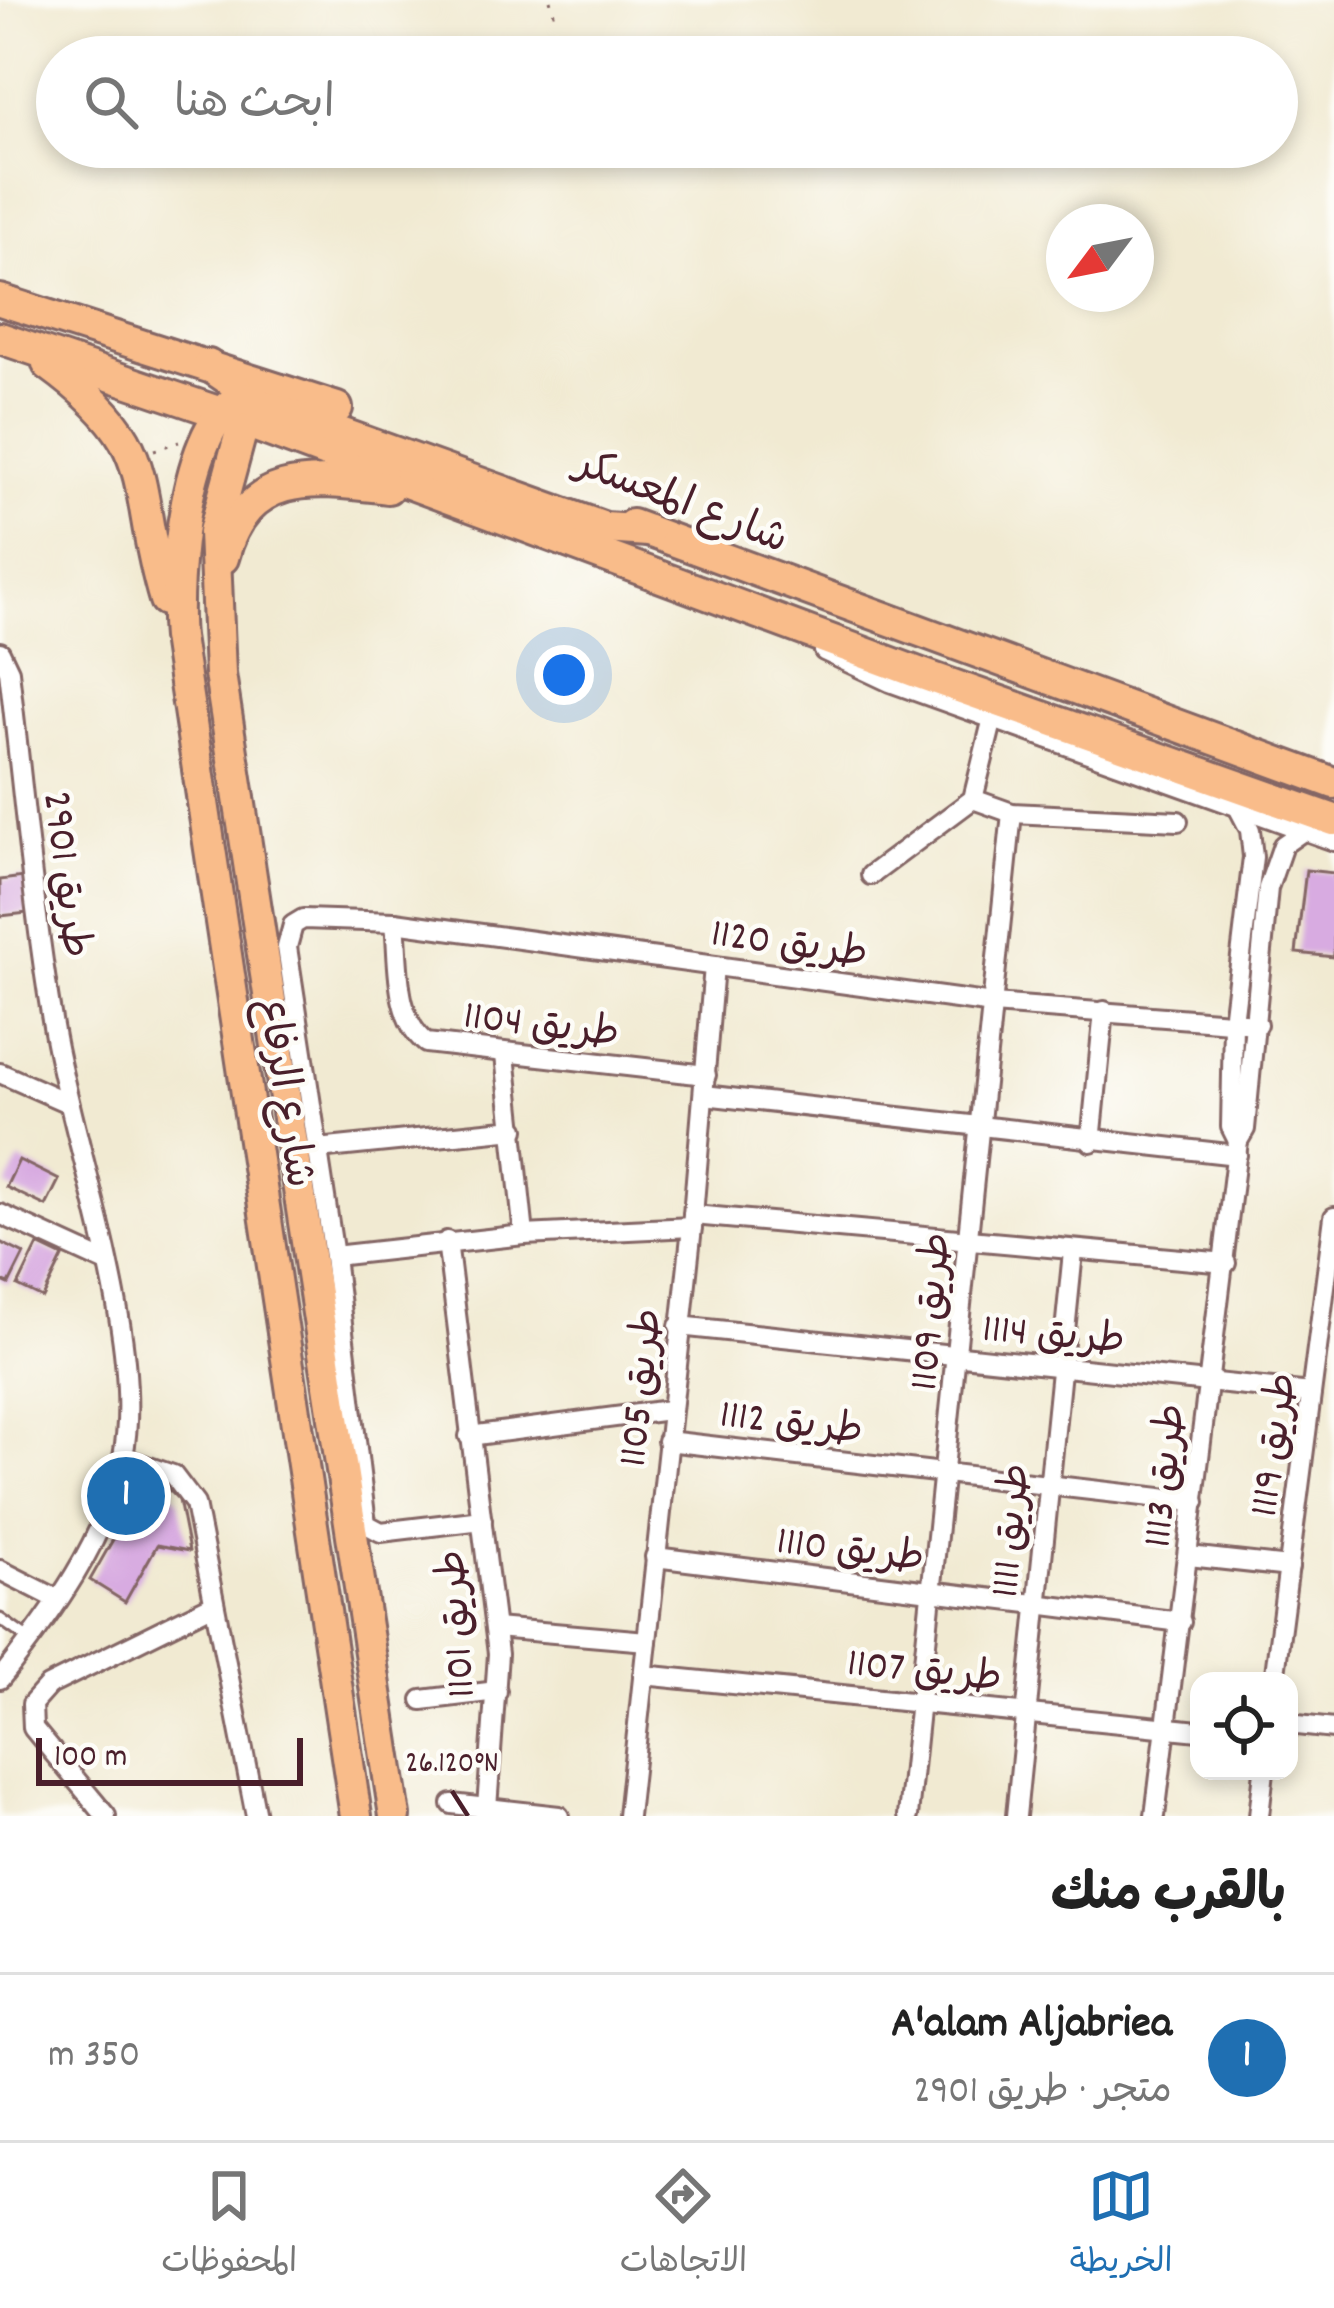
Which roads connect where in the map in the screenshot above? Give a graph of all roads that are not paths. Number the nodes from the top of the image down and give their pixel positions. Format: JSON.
{"nodes":[{"id":1,"x":0,"y":300,"type":"edge"},
{"id":2,"x":12,"y":342,"type":"edge"},
{"id":3,"x":208,"y":365,"type":"junction"},
{"id":4,"x":238,"y":411,"type":"junction"},
{"id":5,"x":442,"y":495,"type":"junction"},
{"id":6,"x":648,"y":531,"type":"junction"},
{"id":7,"x":742,"y":605,"type":"junction"},
{"id":8,"x":215,"y":611,"type":"junction"},
{"id":9,"x":178,"y":637,"type":"junction"},
{"id":10,"x":1,"y":653,"type":"edge"},
{"id":11,"x":993,"y":718,"type":"junction"},
{"id":12,"x":1334,"y":783,"type":"edge"},
{"id":13,"x":973,"y":799,"type":"junction"},
{"id":14,"x":1238,"y":807,"type":"junction"},
{"id":15,"x":1012,"y":813,"type":"junction"},
{"id":16,"x":1334,"y":820,"type":"edge"},
{"id":17,"x":1178,"y":821,"type":"dead end"},
{"id":18,"x":1303,"y":832,"type":"junction"},
{"id":19,"x":1334,"y":841,"type":"edge"},
{"id":20,"x":871,"y":875,"type":"dead end"},
{"id":21,"x":395,"y":922,"type":"junction"},
{"id":22,"x":714,"y":966,"type":"junction"},
{"id":23,"x":993,"y":1004,"type":"junction"},
{"id":24,"x":1104,"y":1011,"type":"junction"},
{"id":25,"x":1233,"y":1022,"type":"junction"},
{"id":26,"x":1257,"y":1024,"type":"junction"},
{"id":27,"x":505,"y":1055,"type":"junction"},
{"id":28,"x":0,"y":1073,"type":"edge"},
{"id":29,"x":705,"y":1085,"type":"junction"},
{"id":30,"x":68,"y":1103,"type":"junction"},
{"id":31,"x":515,"y":1129,"type":"junction"},
{"id":32,"x":979,"y":1129,"type":"junction"},
{"id":33,"x":1091,"y":1142,"type":"junction"},
{"id":34,"x":1238,"y":1148,"type":"junction"},
{"id":35,"x":318,"y":1149,"type":"junction"},
{"id":36,"x":0,"y":1214,"type":"edge"},
{"id":37,"x":1334,"y":1217,"type":"edge"},
{"id":38,"x":692,"y":1221,"type":"junction"},
{"id":39,"x":524,"y":1235,"type":"junction"},
{"id":40,"x":448,"y":1241,"type":"junction"},
{"id":41,"x":970,"y":1244,"type":"junction"},
{"id":42,"x":1073,"y":1252,"type":"junction"},
{"id":43,"x":334,"y":1256,"type":"junction"},
{"id":44,"x":105,"y":1262,"type":"junction"},
{"id":45,"x":1226,"y":1263,"type":"junction"},
{"id":46,"x":679,"y":1326,"type":"junction"},
{"id":47,"x":1326,"y":1356,"type":"edge"},
{"id":48,"x":960,"y":1358,"type":"junction"},
{"id":49,"x":1058,"y":1367,"type":"junction"},
{"id":50,"x":1208,"y":1381,"type":"junction"},
{"id":51,"x":1311,"y":1393,"type":"junction"},
{"id":52,"x":669,"y":1410,"type":"junction"},
{"id":53,"x":469,"y":1436,"type":"junction"},
{"id":54,"x":668,"y":1441,"type":"junction"},
{"id":55,"x":123,"y":1458,"type":"junction"},
{"id":56,"x":946,"y":1473,"type":"junction"},
{"id":57,"x":1048,"y":1485,"type":"junction"},
{"id":58,"x":1195,"y":1502,"type":"junction"},
{"id":59,"x":482,"y":1520,"type":"junction"},
{"id":60,"x":1189,"y":1556,"type":"junction"},
{"id":61,"x":656,"y":1557,"type":"junction"},
{"id":62,"x":1289,"y":1567,"type":"junction"},
{"id":63,"x":0,"y":1570,"type":"edge"},
{"id":64,"x":934,"y":1594,"type":"junction"},
{"id":65,"x":57,"y":1599,"type":"junction"},
{"id":66,"x":1036,"y":1603,"type":"junction"},
{"id":67,"x":212,"y":1605,"type":"junction"},
{"id":68,"x":0,"y":1619,"type":"edge"},
{"id":69,"x":1181,"y":1622,"type":"junction"},
{"id":70,"x":495,"y":1628,"type":"junction"},
{"id":71,"x":30,"y":1640,"type":"junction"},
{"id":72,"x":647,"y":1641,"type":"junction"},
{"id":73,"x":1275,"y":1672,"type":"edge"},
{"id":74,"x":643,"y":1675,"type":"junction"},
{"id":75,"x":0,"y":1679,"type":"edge"},
{"id":76,"x":497,"y":1691,"type":"junction"},
{"id":77,"x":422,"y":1700,"type":"dead end"},
{"id":78,"x":923,"y":1701,"type":"junction"},
{"id":79,"x":1027,"y":1714,"type":"junction"},
{"id":80,"x":1298,"y":1725,"type":"edge"},
{"id":81,"x":1166,"y":1728,"type":"junction"},
{"id":82,"x":1334,"y":1729,"type":"edge"},
{"id":83,"x":1190,"y":1730,"type":"edge"},
{"id":84,"x":1263,"y":1780,"type":"edge"},
{"id":85,"x":452,"y":1804,"type":"dead end"},
{"id":86,"x":487,"y":1808,"type":"junction"},
{"id":87,"x":106,"y":1816,"type":"edge"},
{"id":88,"x":256,"y":1816,"type":"edge"},
{"id":89,"x":356,"y":1816,"type":"edge"},
{"id":90,"x":394,"y":1816,"type":"edge"},
{"id":91,"x":559,"y":1816,"type":"edge"},
{"id":92,"x":628,"y":1816,"type":"edge"},
{"id":93,"x":908,"y":1816,"type":"edge"},
{"id":94,"x":1016,"y":1816,"type":"edge"},
{"id":95,"x":1155,"y":1816,"type":"edge"},
{"id":96,"x":1259,"y":1816,"type":"edge"}],
"edges":[{"from":1,"to":3,"type":"main road","name":"شارع المعسكر"},
{"from":2,"to":4,"type":"main road","name":"شارع المعسكر"},
{"from":2,"to":9,"type":"main road"},
{"from":3,"to":4,"type":"main road"},
{"from":3,"to":6,"type":"main road","name":"شارع المعسكر"},
{"from":4,"to":5,"type":"main road","name":"شارع المعسكر"},
{"from":4,"to":6,"type":"main road"},
{"from":4,"to":8,"type":"main road","name":"شارع الرفاع"},
{"from":4,"to":9,"type":"main road","name":"شارع الرفاع"},
{"from":5,"to":7,"type":"main road","name":"شارع المعسكر"},
{"from":5,"to":8,"type":"main road"},
{"from":6,"to":12,"type":"main road","name":"شارع المعسكر"},
{"from":7,"to":11,"type":"street"},
{"from":7,"to":16,"type":"main road","name":"شارع المعسكر"},
{"from":8,"to":90,"type":"main road","name":"شارع الرفاع"},
{"from":9,"to":89,"type":"main road","name":"شارع الرفاع"},
{"from":10,"to":30,"type":"street","name":"طريق 2901"},
{"from":11,"to":13,"type":"street"},
{"from":11,"to":14,"type":"street"},
{"from":13,"to":15,"type":"street"},
{"from":13,"to":20,"type":"street"},
{"from":14,"to":18,"type":"street"},
{"from":14,"to":25,"type":"street","name":"طريق 1113"},
{"from":15,"to":17,"type":"street"},
{"from":15,"to":23,"type":"street","name":"طريق 1109"},
{"from":18,"to":19,"type":"street"},
{"from":18,"to":26,"type":"street","name":"طريق 1113"},
{"from":21,"to":22,"type":"street","name":"طريق 1120"},
{"from":21,"to":27,"type":"street","name":"طريق 1104"},
{"from":21,"to":35,"type":"street","name":"طريق 1120"},
{"from":22,"to":23,"type":"street","name":"طريق 1120"},
{"from":22,"to":29,"type":"street","name":"طريق 1105"},
{"from":23,"to":24,"type":"street","name":"طريق 1120"},
{"from":23,"to":32,"type":"street","name":"طريق 1109"},
{"from":24,"to":25,"type":"street","name":"طريق 1120"},
{"from":24,"to":33,"type":"street"},
{"from":25,"to":26,"type":"street","name":"طريق 1120"},
{"from":25,"to":34,"type":"street","name":"طريق 1113"},
{"from":26,"to":34,"type":"street","name":"طريق 1113"},
{"from":27,"to":29,"type":"street","name":"طريق 1104"},
{"from":27,"to":31,"type":"street"},
{"from":28,"to":30,"type":"street"},
{"from":29,"to":32,"type":"street","name":"طريق 1104"},
{"from":29,"to":38,"type":"street","name":"طريق 1105"},
{"from":30,"to":44,"type":"street","name":"طريق 2901"},
{"from":31,"to":35,"type":"street"},
{"from":31,"to":39,"type":"street"},
{"from":32,"to":33,"type":"street","name":"طريق 1104"},
{"from":32,"to":41,"type":"street","name":"طريق 1109"},
{"from":33,"to":34,"type":"street","name":"طريق 1104"},
{"from":34,"to":45,"type":"street","name":"طريق 1113"},
{"from":35,"to":43,"type":"street"},
{"from":36,"to":44,"type":"street"},
{"from":37,"to":47,"type":"street","name":"طريق 1119"},
{"from":38,"to":39,"type":"street"},
{"from":38,"to":41,"type":"street"},
{"from":38,"to":46,"type":"street","name":"طريق 1105"},
{"from":39,"to":40,"type":"street"},
{"from":40,"to":43,"type":"street"},
{"from":40,"to":53,"type":"street","name":"طريق 1101"},
{"from":41,"to":42,"type":"street"},
{"from":41,"to":48,"type":"street","name":"طريق 1109"},
{"from":42,"to":45,"type":"street"},
{"from":42,"to":49,"type":"street","name":"طريق 1111"},
{"from":43,"to":59,"type":"street"},
{"from":44,"to":55,"type":"street","name":"طريق 2901"},
{"from":45,"to":50,"type":"street","name":"طريق 1113"},
{"from":46,"to":48,"type":"street","name":"طريق 1114"},
{"from":46,"to":52,"type":"street","name":"طريق 1105"},
{"from":47,"to":51,"type":"street","name":"طريق 1119"},
{"from":48,"to":49,"type":"street","name":"طريق 1114"},
{"from":48,"to":56,"type":"street","name":"طريق 1109"},
{"from":49,"to":50,"type":"street","name":"طريق 1114"},
{"from":49,"to":57,"type":"street","name":"طريق 1111"},
{"from":50,"to":51,"type":"street"},
{"from":50,"to":58,"type":"street","name":"طريق 1113"},
{"from":51,"to":62,"type":"street","name":"طريق 1119"},
{"from":52,"to":53,"type":"street"},
{"from":52,"to":54,"type":"street","name":"طريق 1105"},
{"from":53,"to":59,"type":"street","name":"طريق 1101"},
{"from":54,"to":56,"type":"street","name":"طريق 1112"},
{"from":54,"to":61,"type":"street","name":"طريق 1105"},
{"from":55,"to":65,"type":"street","name":"طريق 2901"},
{"from":55,"to":67,"type":"street"},
{"from":56,"to":57,"type":"street","name":"طريق 1112"},
{"from":56,"to":64,"type":"street","name":"طريق 1109"},
{"from":57,"to":58,"type":"street","name":"طريق 1112"},
{"from":57,"to":66,"type":"street","name":"طريق 1111"},
{"from":58,"to":60,"type":"street","name":"طريق 1113"},
{"from":59,"to":70,"type":"street","name":"طريق 1101"},
{"from":60,"to":62,"type":"street"},
{"from":60,"to":69,"type":"street","name":"طريق 1113"},
{"from":61,"to":64,"type":"street","name":"طريق 1110"},
{"from":61,"to":72,"type":"street","name":"طريق 1105"},
{"from":62,"to":73,"type":"street","name":"طريق 1119"},
{"from":63,"to":65,"type":"street"},
{"from":64,"to":66,"type":"street","name":"طريق 1110"},
{"from":64,"to":78,"type":"street","name":"طريق 1109"},
{"from":65,"to":71,"type":"street","name":"طريق 2901"},
{"from":66,"to":69,"type":"street","name":"طريق 1110"},
{"from":66,"to":79,"type":"street","name":"طريق 1111"},
{"from":67,"to":87,"type":"street"},
{"from":67,"to":88,"type":"street"},
{"from":68,"to":71,"type":"lane"},
{"from":69,"to":81,"type":"street","name":"طريق 1113"},
{"from":70,"to":72,"type":"street"},
{"from":70,"to":76,"type":"street","name":"طريق 1101"},
{"from":71,"to":75,"type":"street","name":"طريق 2901"},
{"from":72,"to":74,"type":"street","name":"طريق 1105"},
{"from":74,"to":78,"type":"street","name":"طريق 1107"},
{"from":74,"to":92,"type":"street","name":"طريق 1105"},
{"from":76,"to":77,"type":"street"},
{"from":76,"to":86,"type":"street","name":"طريق 1101"},
{"from":78,"to":79,"type":"street","name":"طريق 1107"},
{"from":78,"to":93,"type":"street","name":"طريق 1109"},
{"from":79,"to":81,"type":"street","name":"طريق 1107"},
{"from":79,"to":94,"type":"street","name":"طريق 1111"},
{"from":80,"to":82,"type":"street"},
{"from":81,"to":83,"type":"street","name":"طريق 1107"},
{"from":81,"to":95,"type":"street","name":"طريق 1113"},
{"from":84,"to":96,"type":"street"},
{"from":85,"to":86,"type":"street"},
{"from":86,"to":91,"type":"street"}]}
